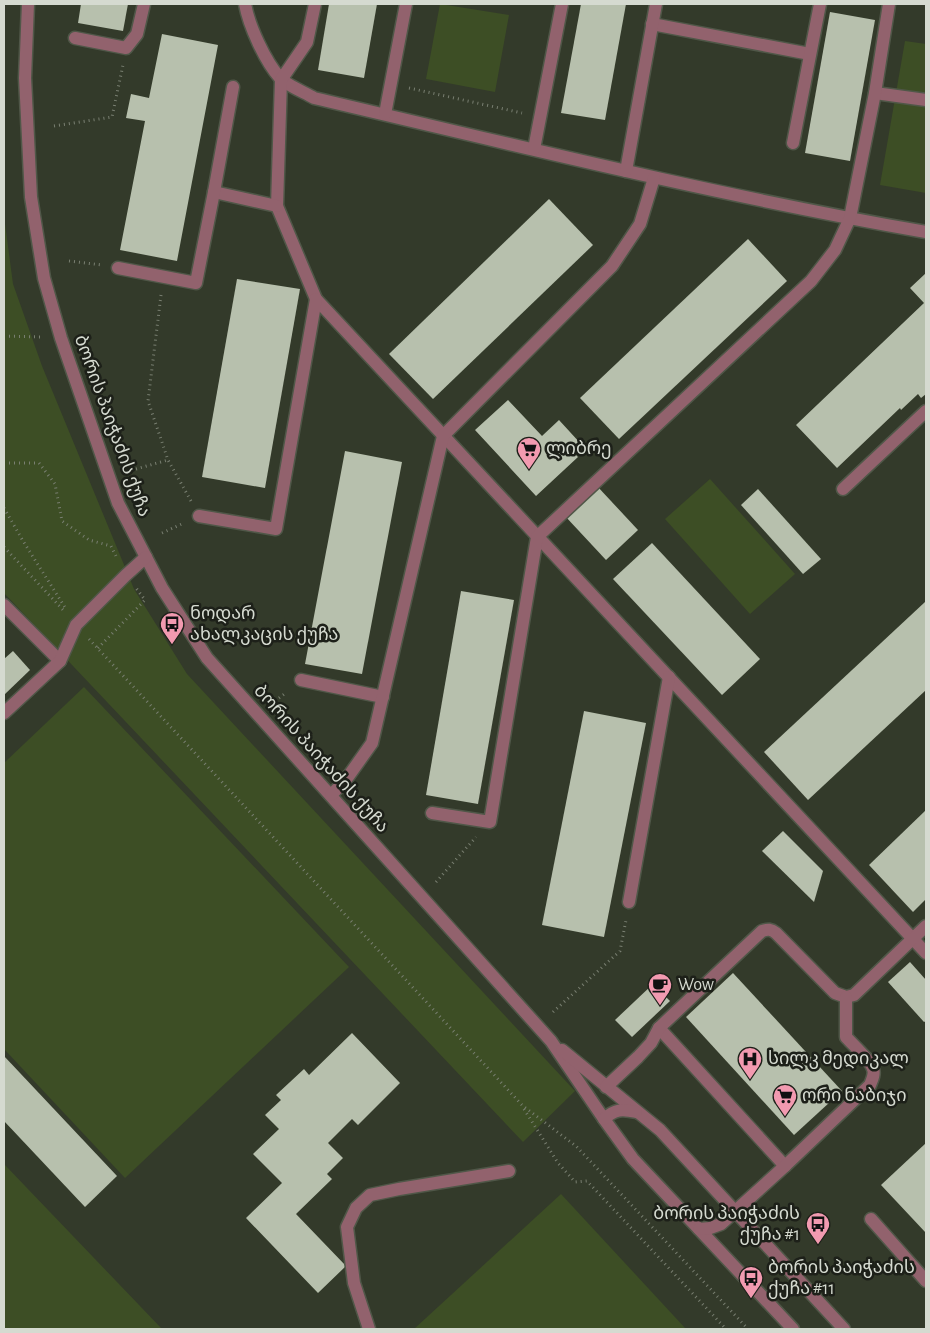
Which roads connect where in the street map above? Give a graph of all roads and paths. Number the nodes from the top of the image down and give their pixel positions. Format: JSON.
{"nodes":[{"id":1,"x":28,"y":4,"type":"edge"},
{"id":2,"x":144,"y":4,"type":"edge"},
{"id":3,"x":245,"y":4,"type":"edge"},
{"id":4,"x":315,"y":4,"type":"edge"},
{"id":5,"x":406,"y":4,"type":"edge"},
{"id":6,"x":562,"y":4,"type":"edge"},
{"id":7,"x":656,"y":4,"type":"edge"},
{"id":8,"x":820,"y":4,"type":"edge"},
{"id":9,"x":889,"y":4,"type":"edge"},
{"id":10,"x":652,"y":24,"type":"junction"},
{"id":11,"x":76,"y":38,"type":"dead end"},
{"id":12,"x":126,"y":48,"type":"junction"},
{"id":13,"x":810,"y":54,"type":"junction"},
{"id":14,"x":281,"y":80,"type":"junction"},
{"id":15,"x":390,"y":85,"type":"junction"},
{"id":16,"x":233,"y":88,"type":"dead end"},
{"id":17,"x":875,"y":93,"type":"junction"},
{"id":18,"x":926,"y":100,"type":"edge"},
{"id":19,"x":385,"y":114,"type":"junction"},
{"id":20,"x":540,"y":116,"type":"junction"},
{"id":21,"x":54,"y":126,"type":"dead end"},
{"id":22,"x":793,"y":143,"type":"dead end"},
{"id":23,"x":534,"y":149,"type":"junction"},
{"id":24,"x":626,"y":171,"type":"junction"},
{"id":25,"x":654,"y":178,"type":"junction"},
{"id":26,"x":214,"y":192,"type":"junction"},
{"id":27,"x":277,"y":206,"type":"junction"},
{"id":28,"x":850,"y":218,"type":"junction"},
{"id":29,"x":926,"y":232,"type":"edge"},
{"id":30,"x":69,"y":261,"type":"dead end"},
{"id":31,"x":118,"y":268,"type":"joint"},
{"id":32,"x":163,"y":277,"type":"junction"},
{"id":33,"x":316,"y":299,"type":"junction"},
{"id":34,"x":4,"y":336,"type":"edge"},
{"id":35,"x":61,"y":338,"type":"junction"},
{"id":36,"x":926,"y":411,"type":"edge"},
{"id":37,"x":443,"y":436,"type":"junction"},
{"id":38,"x":168,"y":460,"type":"junction"},
{"id":39,"x":4,"y":463,"type":"edge"},
{"id":40,"x":136,"y":469,"type":"dead end"},
{"id":41,"x":843,"y":489,"type":"dead end"},
{"id":42,"x":4,"y":508,"type":"edge"},
{"id":43,"x":199,"y":516,"type":"junction"},
{"id":44,"x":162,"y":534,"type":"dead end"},
{"id":45,"x":537,"y":536,"type":"junction"},
{"id":46,"x":4,"y":547,"type":"edge"},
{"id":47,"x":146,"y":557,"type":"junction"},
{"id":48,"x":126,"y":575,"type":"junction"},
{"id":49,"x":4,"y":605,"type":"edge"},
{"id":50,"x":76,"y":625,"type":"junction"},
{"id":51,"x":98,"y":648,"type":"junction"},
{"id":52,"x":60,"y":661,"type":"junction"},
{"id":53,"x":669,"y":677,"type":"junction"},
{"id":54,"x":301,"y":680,"type":"dead end"},
{"id":55,"x":383,"y":697,"type":"junction"},
{"id":56,"x":4,"y":713,"type":"edge"},
{"id":57,"x":331,"y":796,"type":"junction"},
{"id":58,"x":432,"y":813,"type":"dead end"},
{"id":59,"x":490,"y":822,"type":"junction"},
{"id":60,"x":436,"y":882,"type":"dead end"},
{"id":61,"x":629,"y":902,"type":"joint"},
{"id":62,"x":926,"y":926,"type":"edge"},
{"id":63,"x":913,"y":939,"type":"junction"},
{"id":64,"x":926,"y":953,"type":"edge"},
{"id":65,"x":846,"y":997,"type":"junction"},
{"id":66,"x":553,"y":1012,"type":"dead end"},
{"id":67,"x":659,"y":1028,"type":"junction"},
{"id":68,"x":550,"y":1041,"type":"junction"},
{"id":69,"x":606,"y":1087,"type":"junction"},
{"id":70,"x":523,"y":1106,"type":"junction"},
{"id":71,"x":638,"y":1112,"type":"junction"},
{"id":72,"x":604,"y":1120,"type":"junction"},
{"id":73,"x":785,"y":1166,"type":"junction"},
{"id":74,"x":510,"y":1171,"type":"dead end"},
{"id":75,"x":735,"y":1211,"type":"junction"},
{"id":76,"x":871,"y":1219,"type":"dead end"},
{"id":77,"x":699,"y":1228,"type":"junction"},
{"id":78,"x":926,"y":1281,"type":"edge"},
{"id":79,"x":369,"y":1329,"type":"edge"},
{"id":80,"x":726,"y":1329,"type":"edge"},
{"id":81,"x":748,"y":1329,"type":"edge"},
{"id":82,"x":792,"y":1329,"type":"edge"},
{"id":83,"x":844,"y":1329,"type":"edge"}],
"edges":[{"from":1,"to":35,"type":"street","name":"ბორის პაიჭაძის ქუჩა"},
{"from":2,"to":12,"type":"street"},
{"from":3,"to":14,"type":"street"},
{"from":4,"to":14,"type":"street"},
{"from":5,"to":15,"type":"street"},
{"from":6,"to":20,"type":"street"},
{"from":7,"to":10,"type":"street"},
{"from":8,"to":13,"type":"street"},
{"from":9,"to":17,"type":"street"},
{"from":10,"to":13,"type":"street"},
{"from":10,"to":24,"type":"street"},
{"from":11,"to":12,"type":"street"},
{"from":12,"to":21,"type":"path"},
{"from":13,"to":22,"type":"street"},
{"from":14,"to":19,"type":"street"},
{"from":14,"to":27,"type":"street"},
{"from":15,"to":19,"type":"street"},
{"from":15,"to":20,"type":"path"},
{"from":16,"to":26,"type":"street"},
{"from":17,"to":18,"type":"street"},
{"from":17,"to":28,"type":"street"},
{"from":19,"to":23,"type":"street"},
{"from":20,"to":23,"type":"street"},
{"from":23,"to":24,"type":"street"},
{"from":24,"to":25,"type":"street"},
{"from":25,"to":28,"type":"street"},
{"from":25,"to":37,"type":"street"},
{"from":26,"to":27,"type":"street"},
{"from":26,"to":32,"type":"street"},
{"from":27,"to":33,"type":"street"},
{"from":28,"to":29,"type":"street"},
{"from":28,"to":45,"type":"street"},
{"from":30,"to":31,"type":"path"},
{"from":31,"to":32,"type":"street"},
{"from":32,"to":38,"type":"path"},
{"from":33,"to":37,"type":"street"},
{"from":33,"to":43,"type":"street"},
{"from":34,"to":35,"type":"path"},
{"from":35,"to":47,"type":"street","name":"ბორის პაიჭაძის ქუჩა"},
{"from":36,"to":41,"type":"street"},
{"from":37,"to":45,"type":"street"},
{"from":37,"to":55,"type":"street"},
{"from":38,"to":40,"type":"path"},
{"from":38,"to":43,"type":"path"},
{"from":39,"to":48,"type":"path"},
{"from":42,"to":50,"type":"path"},
{"from":43,"to":44,"type":"path"},
{"from":45,"to":53,"type":"street"},
{"from":45,"to":59,"type":"street"},
{"from":46,"to":50,"type":"path"},
{"from":47,"to":48,"type":"street"},
{"from":47,"to":57,"type":"street","name":"ბორის პაიჭაძის ქუჩა"},
{"from":48,"to":50,"type":"street"},
{"from":48,"to":51,"type":"path"},
{"from":49,"to":52,"type":"street"},
{"from":50,"to":51,"type":"path"},
{"from":50,"to":52,"type":"street"},
{"from":51,"to":70,"type":"path"},
{"from":52,"to":56,"type":"street"},
{"from":53,"to":61,"type":"street"},
{"from":53,"to":63,"type":"street"},
{"from":54,"to":55,"type":"street"},
{"from":55,"to":57,"type":"street"},
{"from":57,"to":68,"type":"street","name":"ბორის პაიჭაძის ქუჩა"},
{"from":58,"to":59,"type":"street"},
{"from":59,"to":60,"type":"path"},
{"from":61,"to":66,"type":"path"},
{"from":62,"to":63,"type":"street"},
{"from":63,"to":64,"type":"street"},
{"from":63,"to":65,"type":"street"},
{"from":65,"to":67,"type":"street"},
{"from":65,"to":73,"type":"street"},
{"from":67,"to":69,"type":"street"},
{"from":67,"to":73,"type":"street"},
{"from":68,"to":69,"type":"street","name":"ბორის პაიჭაძის ქუჩა"},
{"from":68,"to":72,"type":"street","name":"ბორის პაიჭაძის ქუჩა"},
{"from":69,"to":71,"type":"street","name":"ბორის პაიჭაძის ქუჩა"},
{"from":70,"to":80,"type":"path"},
{"from":70,"to":81,"type":"path"},
{"from":71,"to":72,"type":"street"},
{"from":71,"to":75,"type":"street","name":"ბორის პაიჭაძის ქუჩა"},
{"from":72,"to":77,"type":"street","name":"ბორის პაიჭაძის ქუჩა"},
{"from":73,"to":75,"type":"street"},
{"from":74,"to":79,"type":"street"},
{"from":75,"to":77,"type":"street"},
{"from":75,"to":83,"type":"street","name":"ბორის პაიჭაძის ქუჩა"},
{"from":76,"to":78,"type":"street"},
{"from":77,"to":82,"type":"street","name":"ბორის პაიჭაძის ქუჩა"}]}
